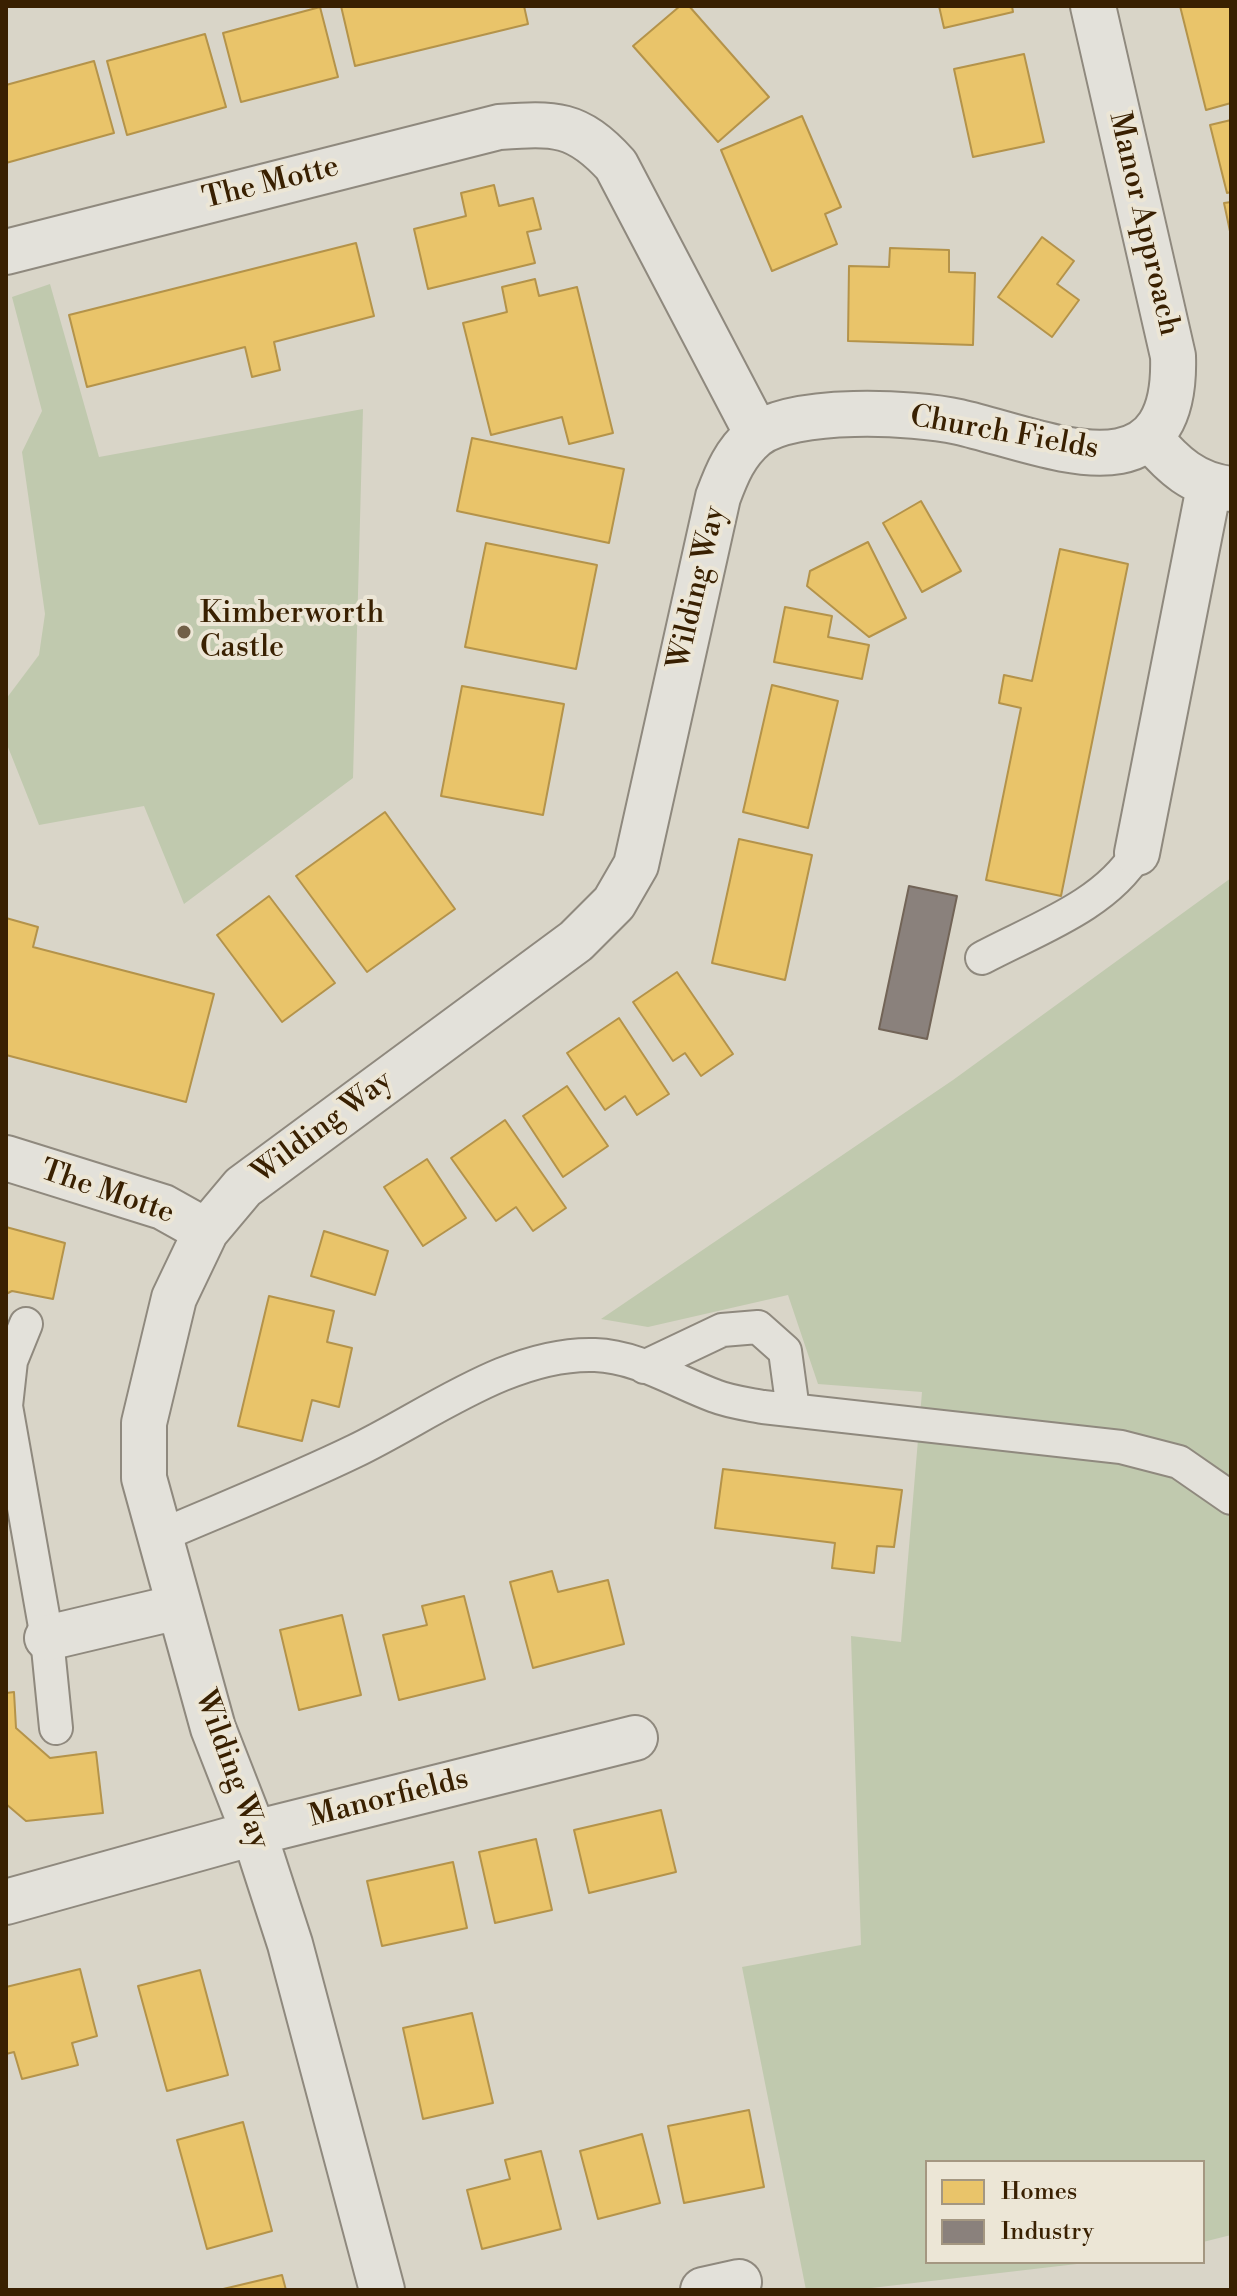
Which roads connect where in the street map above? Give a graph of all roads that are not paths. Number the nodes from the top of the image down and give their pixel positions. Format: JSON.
{"nodes":[{"id":1,"x":1093,"y":6,"type":"edge"},
{"id":2,"x":6,"y":252,"type":"edge"},
{"id":3,"x":757,"y":434,"type":"junction"},
{"id":4,"x":1150,"y":438,"type":"junction"},
{"id":5,"x":1220,"y":488,"type":"edge"},
{"id":6,"x":1137,"y":853,"type":"joint"},
{"id":7,"x":982,"y":958,"type":"dead end"},
{"id":8,"x":6,"y":1158,"type":"edge"},
{"id":9,"x":206,"y":1231,"type":"junction"},
{"id":10,"x":26,"y":1324,"type":"dead end"},
{"id":11,"x":644,"y":1367,"type":"junction"},
{"id":12,"x":793,"y":1410,"type":"junction"},
{"id":13,"x":1231,"y":1498,"type":"edge"},
{"id":14,"x":160,"y":1536,"type":"junction"},
{"id":15,"x":178,"y":1607,"type":"junction"},
{"id":16,"x":47,"y":1638,"type":"junction"},
{"id":17,"x":56,"y":1728,"type":"dead end"},
{"id":18,"x":635,"y":1738,"type":"dead end"},
{"id":19,"x":254,"y":1833,"type":"junction"},
{"id":20,"x":6,"y":1902,"type":"edge"},
{"id":21,"x":382,"y":2290,"type":"edge"}],
"edges":[{"from":1,"to":4,"type":"street","name":"Manor Approach"},
{"from":2,"to":3,"type":"street","name":"The Motte"},
{"from":3,"to":4,"type":"street","name":"Church Fields"},
{"from":3,"to":9,"type":"street","name":"Wilding Way"},
{"from":4,"to":5,"type":"street"},
{"from":5,"to":6,"type":"street"},
{"from":6,"to":7,"type":"lane"},
{"from":8,"to":9,"type":"street","name":"The Motte"},
{"from":9,"to":14,"type":"street","name":"Wilding Way"},
{"from":10,"to":16,"type":"lane"},
{"from":11,"to":12,"type":"lane"},
{"from":11,"to":12,"type":"lane"},
{"from":11,"to":14,"type":"lane"},
{"from":12,"to":13,"type":"lane"},
{"from":14,"to":15,"type":"street","name":"Wilding Way"},
{"from":15,"to":16,"type":"street"},
{"from":15,"to":19,"type":"street","name":"Wilding Way"},
{"from":16,"to":17,"type":"lane"},
{"from":18,"to":19,"type":"street","name":"Manorfields"},
{"from":19,"to":20,"type":"street","name":"Manorfields"},
{"from":19,"to":21,"type":"street","name":"Wilding Way"}]}
